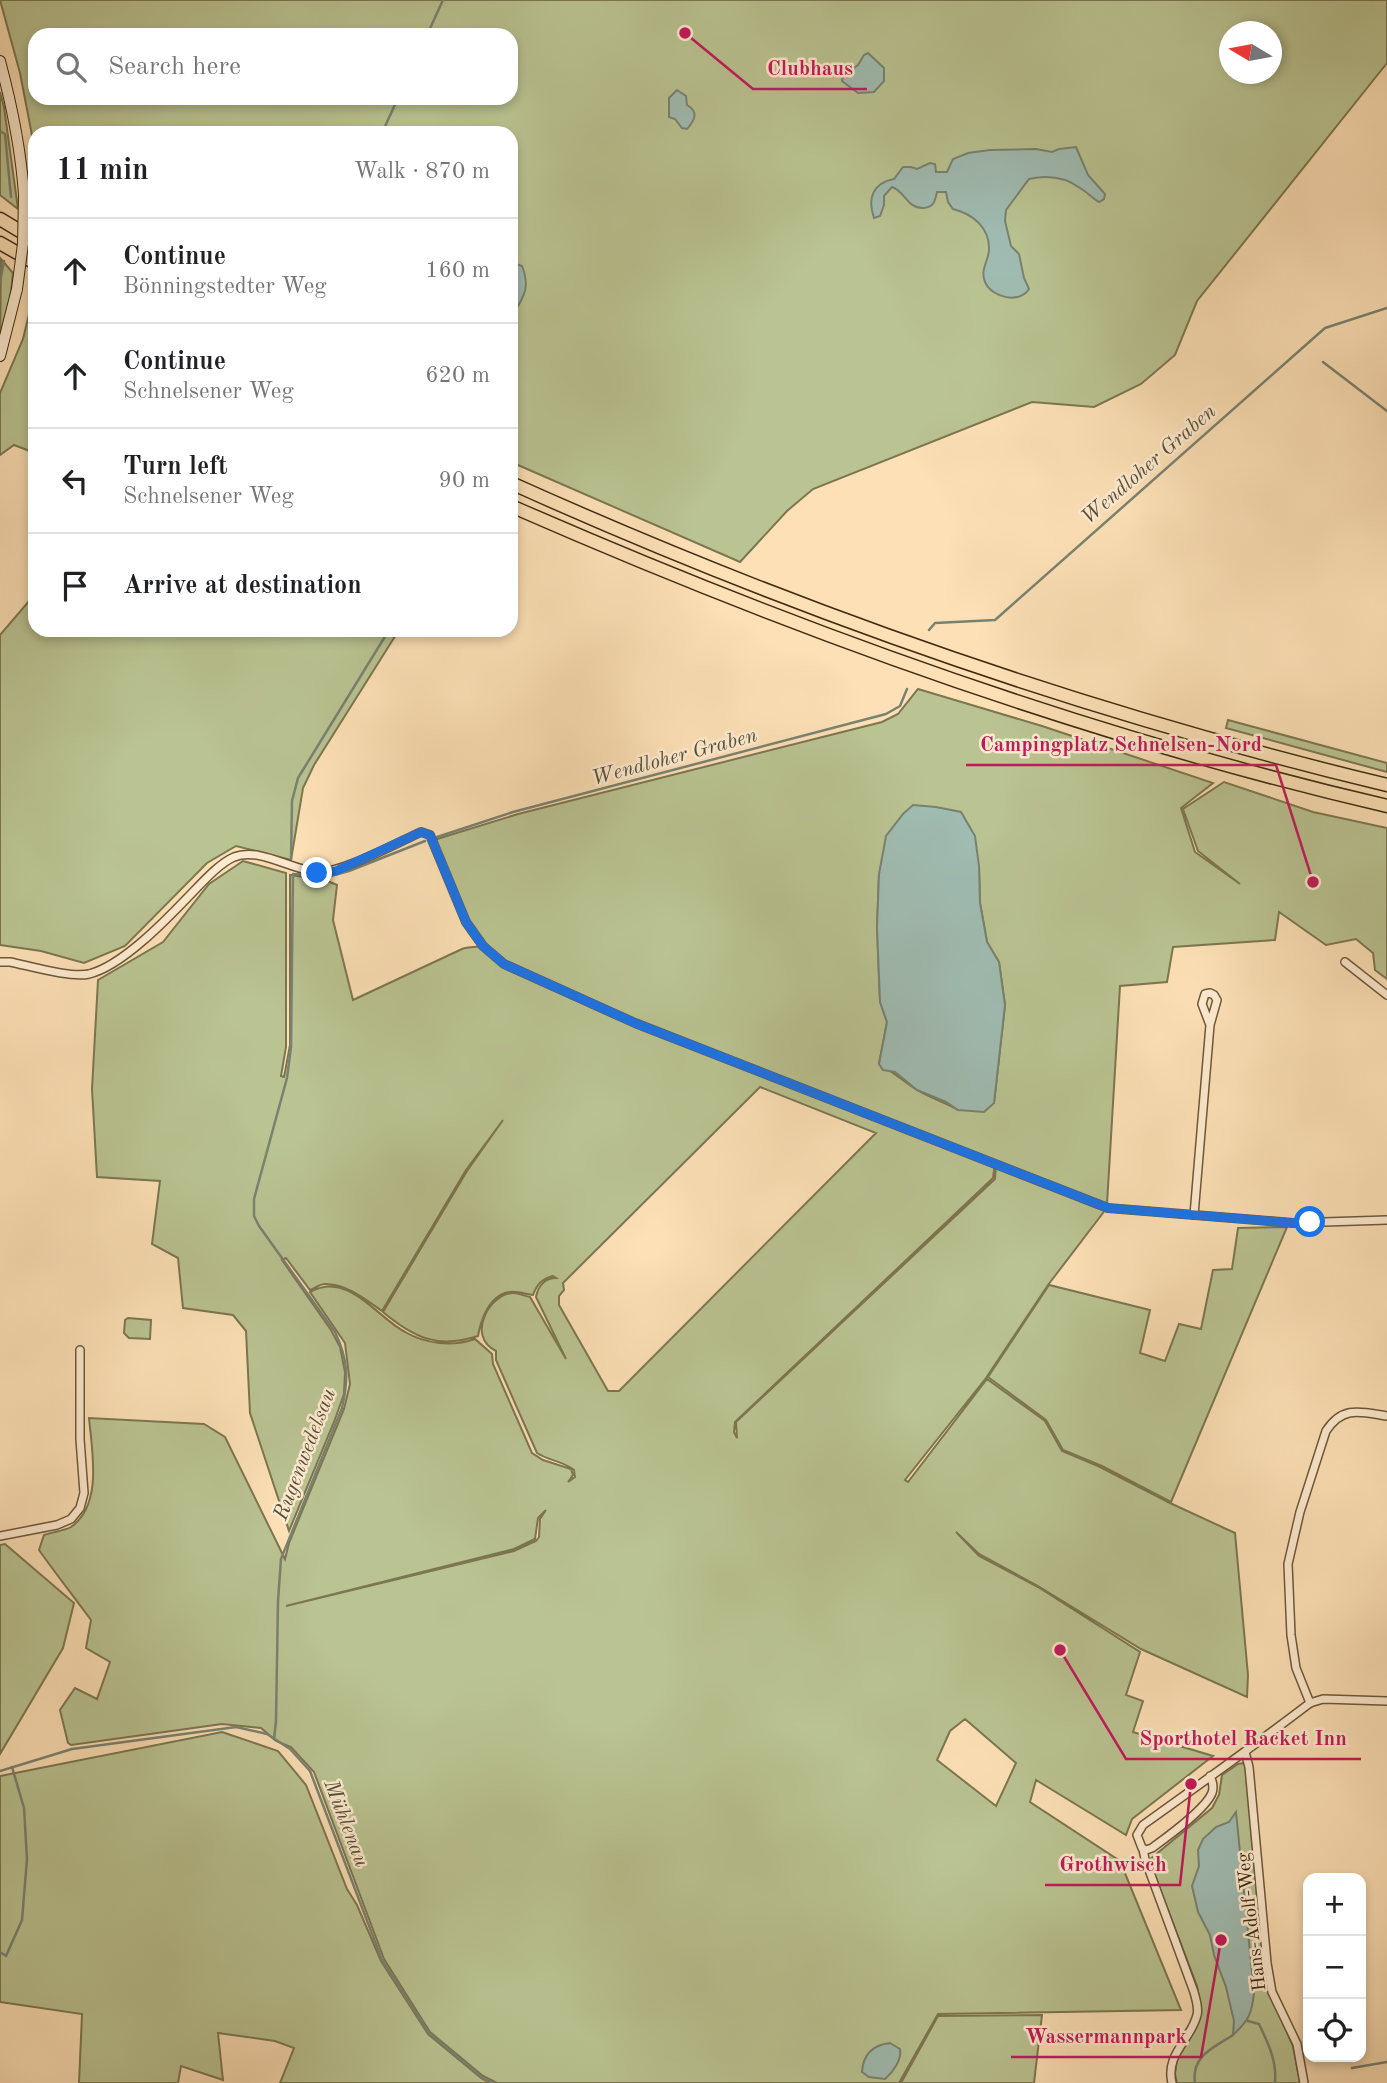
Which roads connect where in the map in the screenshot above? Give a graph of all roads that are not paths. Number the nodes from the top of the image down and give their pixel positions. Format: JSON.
{"nodes":[{"id":1,"x":0,"y":61,"type":"edge"},
{"id":2,"x":0,"y":219,"type":"edge"},
{"id":3,"x":28,"y":236,"type":"edge"},
{"id":4,"x":0,"y":243,"type":"edge"},
{"id":5,"x":28,"y":259,"type":"edge"},
{"id":6,"x":0,"y":356,"type":"edge"},
{"id":7,"x":518,"y":486,"type":"edge"},
{"id":8,"x":518,"y":509,"type":"edge"},
{"id":9,"x":1387,"y":785,"type":"edge"},
{"id":10,"x":1387,"y":806,"type":"edge"},
{"id":11,"x":0,"y":962,"type":"edge"},
{"id":12,"x":1345,"y":962,"type":"dead end"},
{"id":13,"x":1387,"y":995,"type":"edge"},
{"id":14,"x":1210,"y":1025,"type":"dead end"},
{"id":15,"x":1194,"y":1215,"type":"junction"},
{"id":16,"x":1387,"y":1220,"type":"edge"},
{"id":17,"x":80,"y":1350,"type":"dead end"},
{"id":18,"x":1387,"y":1416,"type":"edge"},
{"id":19,"x":0,"y":1536,"type":"edge"},
{"id":20,"x":1387,"y":1701,"type":"edge"},
{"id":21,"x":1310,"y":1703,"type":"junction"},
{"id":22,"x":1245,"y":1752,"type":"junction"},
{"id":23,"x":1210,"y":1776,"type":"junction"},
{"id":24,"x":1143,"y":1849,"type":"junction"},
{"id":25,"x":1172,"y":2083,"type":"edge"},
{"id":26,"x":1304,"y":2083,"type":"edge"}],
"edges":[{"from":1,"to":6,"type":"main road","bridge":true},
{"from":2,"to":3,"type":"highway"},
{"from":4,"to":5,"type":"highway"},
{"from":7,"to":9,"type":"highway"},
{"from":8,"to":10,"type":"highway"},
{"from":11,"to":15,"type":"street"},
{"from":12,"to":13,"type":"street"},
{"from":14,"to":15,"type":"street"},
{"from":15,"to":16,"type":"street"},
{"from":17,"to":19,"type":"street"},
{"from":18,"to":21,"type":"street"},
{"from":20,"to":21,"type":"street"},
{"from":21,"to":22,"type":"street"},
{"from":22,"to":23,"type":"street"},
{"from":22,"to":26,"type":"street","name":"Hans-Adolf-Weg"},
{"from":23,"to":24,"type":"street"},
{"from":23,"to":24,"type":"street"},
{"from":24,"to":25,"type":"street"}]}
